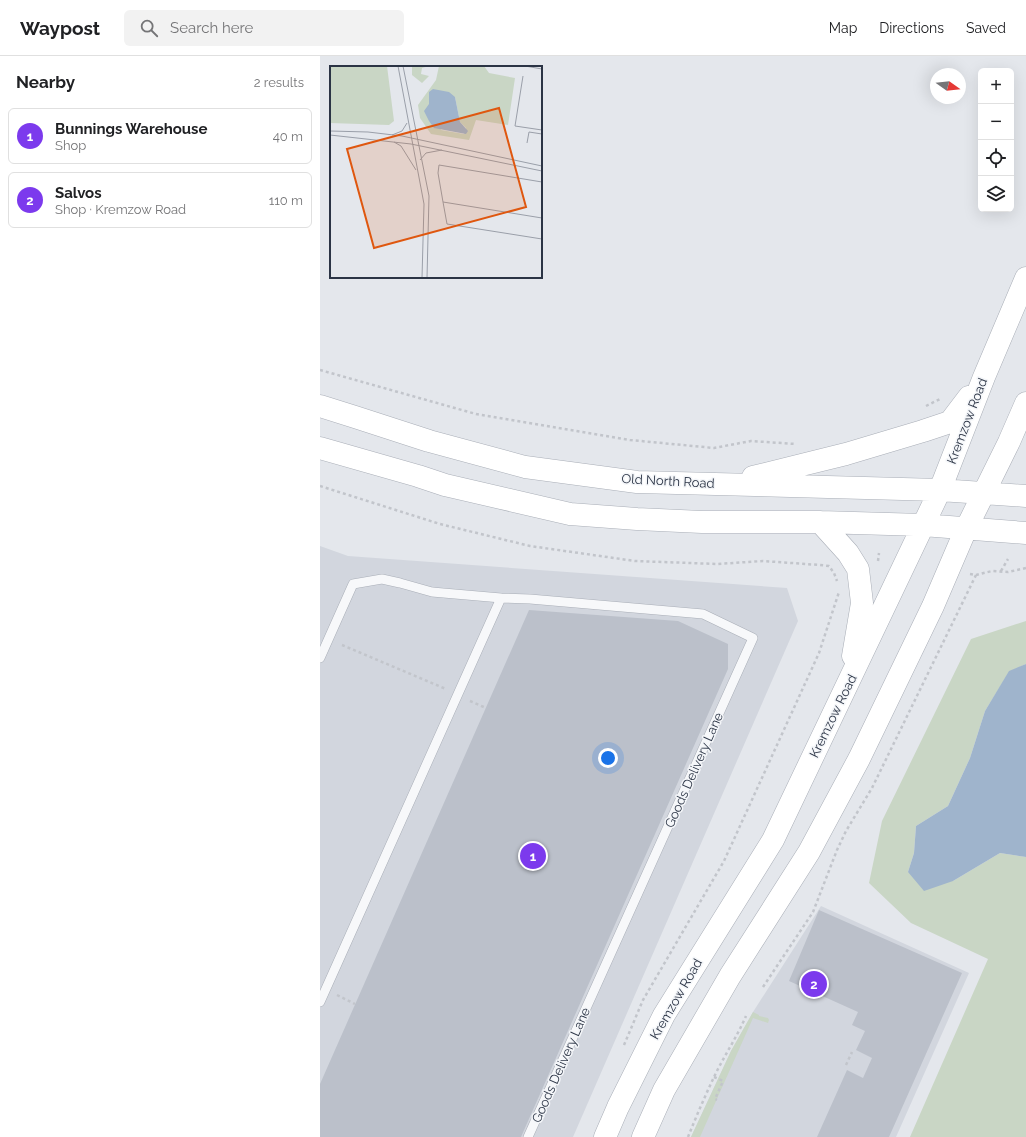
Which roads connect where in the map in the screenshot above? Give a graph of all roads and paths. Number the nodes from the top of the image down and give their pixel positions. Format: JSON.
{"nodes":[{"id":1,"x":1026,"y":278,"type":"edge"},
{"id":2,"x":320,"y":370,"type":"edge"},
{"id":3,"x":984,"y":377,"type":"junction"},
{"id":4,"x":940,"y":399,"type":"dead end"},
{"id":5,"x":1026,"y":403,"type":"edge"},
{"id":6,"x":320,"y":406,"type":"edge"},
{"id":7,"x":924,"y":408,"type":"dead end"},
{"id":8,"x":796,"y":444,"type":"dead end"},
{"id":9,"x":320,"y":448,"type":"edge"},
{"id":10,"x":725,"y":484,"type":"junction"},
{"id":11,"x":320,"y":486,"type":"edge"},
{"id":12,"x":940,"y":490,"type":"junction"},
{"id":13,"x":984,"y":493,"type":"junction"},
{"id":14,"x":1026,"y":496,"type":"edge"},
{"id":15,"x":820,"y":522,"type":"junction"},
{"id":16,"x":923,"y":525,"type":"junction"},
{"id":17,"x":966,"y":529,"type":"junction"},
{"id":18,"x":1026,"y":533,"type":"edge"},
{"id":19,"x":879,"y":553,"type":"dead end"},
{"id":20,"x":1008,"y":559,"type":"dead end"},
{"id":21,"x":878,"y":561,"type":"dead end"},
{"id":22,"x":1026,"y":568,"type":"edge"},
{"id":23,"x":1001,"y":571,"type":"junction"},
{"id":24,"x":967,"y":573,"type":"dead end"},
{"id":25,"x":976,"y":575,"type":"junction"},
{"id":26,"x":838,"y":584,"type":"dead end"},
{"id":27,"x":840,"y":588,"type":"dead end"},
{"id":28,"x":501,"y":598,"type":"junction"},
{"id":29,"x":341,"y":645,"type":"dead end"},
{"id":30,"x":320,"y":658,"type":"edge"},
{"id":31,"x":849,"y":683,"type":"junction"},
{"id":32,"x":458,"y":695,"type":"junction"},
{"id":33,"x":486,"y":708,"type":"dead end"},
{"id":34,"x":763,"y":987,"type":"dead end"},
{"id":35,"x":320,"y":1002,"type":"edge"},
{"id":36,"x":746,"y":1016,"type":"dead end"},
{"id":37,"x":621,"y":1051,"type":"dead end"},
{"id":38,"x":852,"y":1052,"type":"dead end"},
{"id":39,"x":846,"y":1065,"type":"dead end"},
{"id":40,"x":714,"y":1077,"type":"junction"},
{"id":41,"x":717,"y":1100,"type":"dead end"},
{"id":42,"x":528,"y":1137,"type":"edge"},
{"id":43,"x":605,"y":1137,"type":"edge"},
{"id":44,"x":643,"y":1137,"type":"edge"},
{"id":45,"x":688,"y":1137,"type":"edge"}],
"edges":[{"from":1,"to":3,"type":"main road","name":"Kremzow Road"},
{"from":2,"to":8,"type":"path"},
{"from":3,"to":10,"type":"main road"},
{"from":3,"to":12,"type":"main road","name":"Kremzow Road"},
{"from":4,"to":7,"type":"path"},
{"from":5,"to":13,"type":"main road"},
{"from":6,"to":10,"type":"main road","name":"Old North Road"},
{"from":9,"to":15,"type":"main road"},
{"from":10,"to":12,"type":"main road","name":"Old North Road"},
{"from":11,"to":26,"type":"path"},
{"from":12,"to":13,"type":"main road","name":"Old North Road"},
{"from":12,"to":16,"type":"main road","name":"Kremzow Road"},
{"from":13,"to":14,"type":"main road","name":"Old North Road"},
{"from":13,"to":17,"type":"main road"},
{"from":15,"to":16,"type":"main road"},
{"from":15,"to":31,"type":"main road"},
{"from":16,"to":17,"type":"main road"},
{"from":16,"to":31,"type":"main road","name":"Kremzow Road"},
{"from":17,"to":18,"type":"main road"},
{"from":17,"to":44,"type":"main road"},
{"from":19,"to":21,"type":"path"},
{"from":20,"to":23,"type":"path"},
{"from":22,"to":23,"type":"path"},
{"from":23,"to":25,"type":"path"},
{"from":24,"to":25,"type":"path"},
{"from":25,"to":34,"type":"path"},
{"from":27,"to":37,"type":"path"},
{"from":28,"to":30,"type":"lane"},
{"from":28,"to":32,"type":"lane"},
{"from":28,"to":42,"type":"lane","name":"Goods Delivery Lane"},
{"from":29,"to":32,"type":"path"},
{"from":31,"to":43,"type":"main road","name":"Kremzow Road"},
{"from":32,"to":33,"type":"path"},
{"from":32,"to":35,"type":"lane"},
{"from":36,"to":40,"type":"path"},
{"from":38,"to":39,"type":"path"},
{"from":40,"to":41,"type":"path"},
{"from":40,"to":45,"type":"path"}]}
